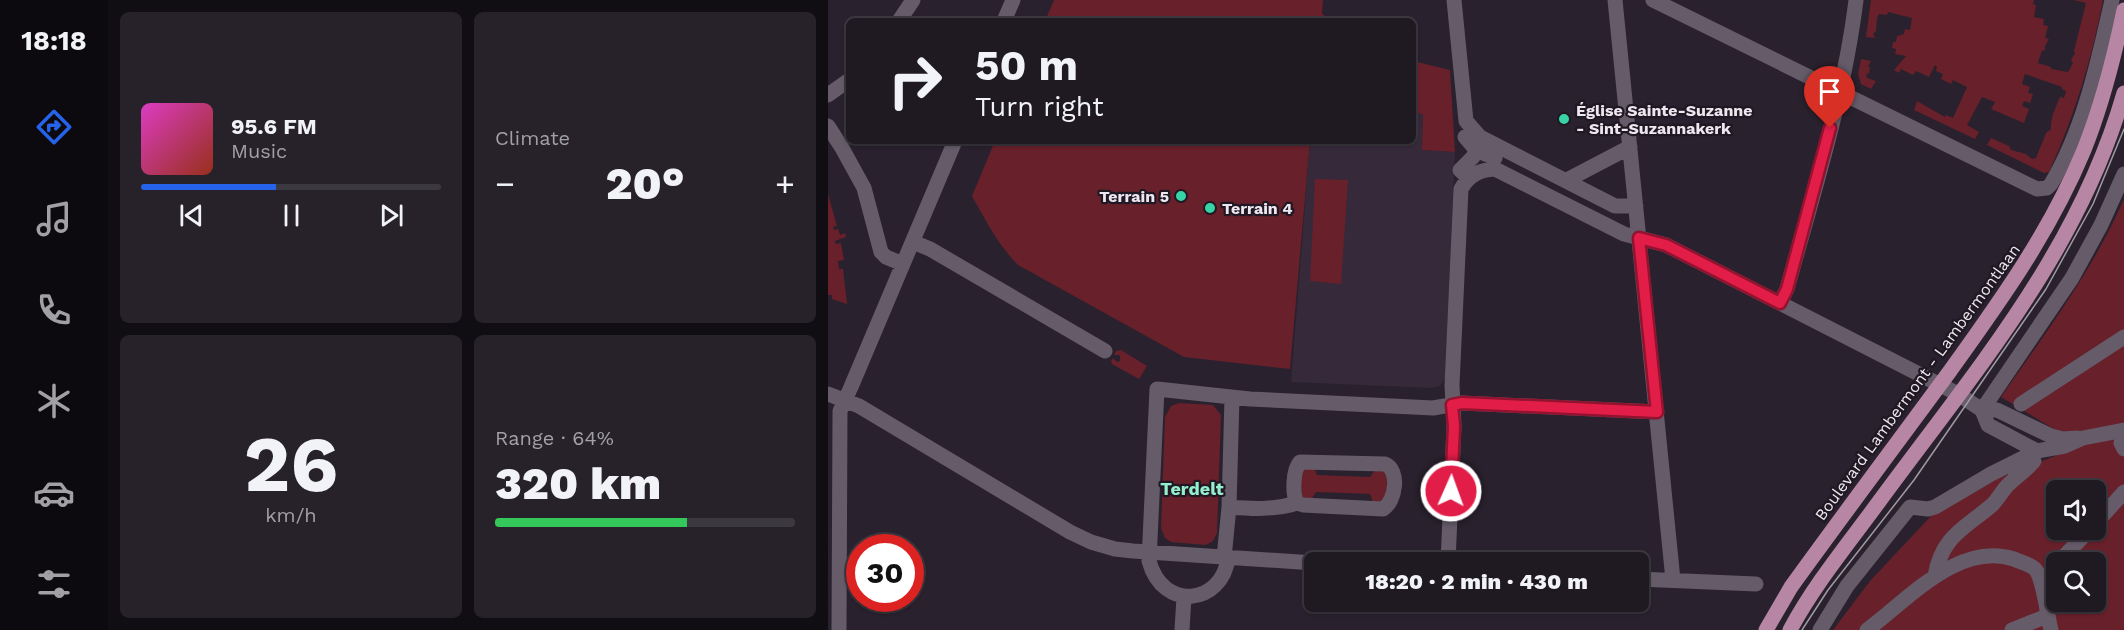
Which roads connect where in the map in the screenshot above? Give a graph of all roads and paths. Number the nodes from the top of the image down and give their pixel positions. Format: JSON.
{"nodes":[{"id":1,"x":914,"y":0,"type":"edge"},
{"id":2,"x":1013,"y":0,"type":"edge"},
{"id":3,"x":1454,"y":0,"type":"edge"},
{"id":4,"x":1615,"y":0,"type":"edge"},
{"id":5,"x":1653,"y":0,"type":"edge"},
{"id":6,"x":1856,"y":0,"type":"edge"},
{"id":7,"x":2112,"y":0,"type":"edge"},
{"id":8,"x":2124,"y":10,"type":"edge"},
{"id":9,"x":901,"y":18,"type":"edge"},
{"id":10,"x":1006,"y":18,"type":"edge"},
{"id":11,"x":846,"y":82,"type":"edge"},
{"id":12,"x":1839,"y":92,"type":"junction"},
{"id":13,"x":2124,"y":93,"type":"edge"},
{"id":14,"x":828,"y":95,"type":"edge"},
{"id":15,"x":828,"y":126,"type":"edge"},
{"id":16,"x":1468,"y":135,"type":"dead end"},
{"id":17,"x":954,"y":144,"type":"edge"},
{"id":18,"x":1630,"y":147,"type":"junction"},
{"id":19,"x":1498,"y":159,"type":"junction"},
{"id":20,"x":2124,"y":174,"type":"edge"},
{"id":21,"x":1567,"y":180,"type":"junction"},
{"id":22,"x":1636,"y":206,"type":"junction"},
{"id":23,"x":1639,"y":238,"type":"junction"},
{"id":24,"x":914,"y":242,"type":"junction"},
{"id":25,"x":903,"y":264,"type":"junction"},
{"id":26,"x":1780,"y":303,"type":"junction"},
{"id":27,"x":2124,"y":337,"type":"edge"},
{"id":28,"x":1105,"y":351,"type":"dead end"},
{"id":29,"x":1939,"y":385,"type":"junction"},
{"id":30,"x":828,"y":394,"type":"edge"},
{"id":31,"x":1958,"y":394,"type":"junction"},
{"id":32,"x":1232,"y":397,"type":"junction"},
{"id":33,"x":845,"y":400,"type":"junction"},
{"id":34,"x":2021,"y":404,"type":"dead end"},
{"id":35,"x":1452,"y":405,"type":"junction"},
{"id":36,"x":1982,"y":410,"type":"junction"},
{"id":37,"x":1657,"y":412,"type":"junction"},
{"id":38,"x":2083,"y":438,"type":"junction"},
{"id":39,"x":2123,"y":441,"type":"edge"},
{"id":40,"x":2035,"y":456,"type":"junction"},
{"id":41,"x":2124,"y":492,"type":"edge"},
{"id":42,"x":1297,"y":503,"type":"junction"},
{"id":43,"x":1229,"y":507,"type":"junction"},
{"id":44,"x":2106,"y":512,"type":"edge"},
{"id":45,"x":2080,"y":540,"type":"edge"},
{"id":46,"x":1448,"y":552,"type":"edge"},
{"id":47,"x":2068,"y":552,"type":"edge"},
{"id":48,"x":1150,"y":553,"type":"junction"},
{"id":49,"x":1226,"y":558,"type":"junction"},
{"id":50,"x":1304,"y":562,"type":"edge"},
{"id":51,"x":2046,"y":572,"type":"edge"},
{"id":52,"x":1935,"y":576,"type":"junction"},
{"id":53,"x":2040,"y":576,"type":"junction"},
{"id":54,"x":1649,"y":579,"type":"edge"},
{"id":55,"x":1673,"y":580,"type":"junction"},
{"id":56,"x":1755,"y":584,"type":"dead end"},
{"id":57,"x":1184,"y":597,"type":"junction"},
{"id":58,"x":2049,"y":623,"type":"edge"},
{"id":59,"x":839,"y":630,"type":"edge"},
{"id":60,"x":1182,"y":630,"type":"edge"},
{"id":61,"x":1766,"y":630,"type":"edge"},
{"id":62,"x":1790,"y":630,"type":"edge"},
{"id":63,"x":1820,"y":630,"type":"edge"},
{"id":64,"x":1867,"y":630,"type":"edge"},
{"id":65,"x":2012,"y":630,"type":"edge"}],
"edges":[{"from":1,"to":9,"type":"street"},
{"from":2,"to":10,"type":"street"},
{"from":3,"to":19,"type":"street"},
{"from":4,"to":18,"type":"street"},
{"from":5,"to":12,"type":"street"},
{"from":6,"to":12,"type":"street"},
{"from":7,"to":12,"type":"street"},
{"from":8,"to":29,"type":"main road","name":"Boulevard Lambermont - Lambermontlaan"},
{"from":11,"to":14,"type":"street"},
{"from":12,"to":26,"type":"street"},
{"from":13,"to":31,"type":"main road"},
{"from":15,"to":25,"type":"street"},
{"from":16,"to":19,"type":"street"},
{"from":17,"to":24,"type":"street"},
{"from":18,"to":21,"type":"street"},
{"from":18,"to":22,"type":"street"},
{"from":19,"to":21,"type":"street"},
{"from":19,"to":23,"type":"street"},
{"from":19,"to":35,"type":"street"},
{"from":20,"to":36,"type":"street"},
{"from":21,"to":22,"type":"street"},
{"from":22,"to":23,"type":"street"},
{"from":23,"to":26,"type":"street"},
{"from":23,"to":37,"type":"street"},
{"from":24,"to":25,"type":"street"},
{"from":24,"to":28,"type":"street"},
{"from":25,"to":33,"type":"street"},
{"from":26,"to":29,"type":"street"},
{"from":27,"to":34,"type":"street"},
{"from":29,"to":31,"type":"street"},
{"from":29,"to":61,"type":"main road","name":"Boulevard Lambermont - Lambermontlaan"},
{"from":30,"to":33,"type":"street"},
{"from":31,"to":36,"type":"street"},
{"from":31,"to":62,"type":"main road"},
{"from":32,"to":35,"type":"street"},
{"from":32,"to":43,"type":"street"},
{"from":32,"to":48,"type":"street"},
{"from":33,"to":48,"type":"street"},
{"from":33,"to":59,"type":"street"},
{"from":35,"to":37,"type":"street"},
{"from":35,"to":46,"type":"street"},
{"from":36,"to":38,"type":"street"},
{"from":36,"to":40,"type":"street"},
{"from":37,"to":55,"type":"street"},
{"from":38,"to":39,"type":"street"},
{"from":38,"to":40,"type":"street"},
{"from":40,"to":52,"type":"street"},
{"from":40,"to":63,"type":"street"},
{"from":41,"to":44,"type":"street"},
{"from":42,"to":42,"type":"street"},
{"from":42,"to":43,"type":"street"},
{"from":43,"to":49,"type":"street"},
{"from":45,"to":47,"type":"street"},
{"from":48,"to":49,"type":"street"},
{"from":48,"to":57,"type":"street"},
{"from":49,"to":50,"type":"street"},
{"from":49,"to":57,"type":"street"},
{"from":51,"to":53,"type":"street"},
{"from":52,"to":53,"type":"street"},
{"from":52,"to":64,"type":"street"},
{"from":53,"to":58,"type":"street"},
{"from":54,"to":55,"type":"street"},
{"from":55,"to":56,"type":"street"},
{"from":57,"to":60,"type":"street"},
{"from":58,"to":65,"type":"street"}]}
